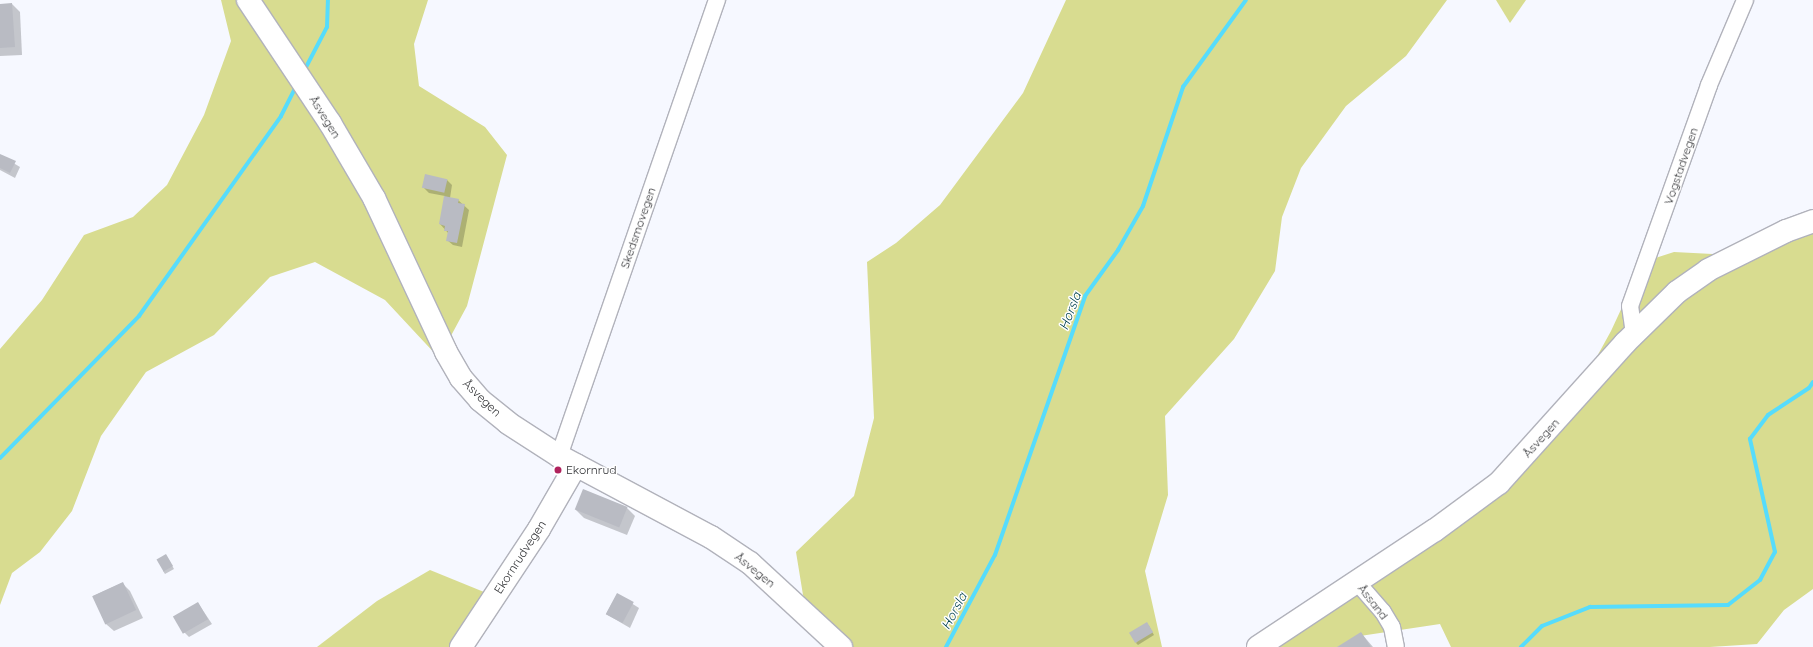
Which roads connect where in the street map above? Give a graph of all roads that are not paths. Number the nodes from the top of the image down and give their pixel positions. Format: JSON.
{"nodes":[{"id":1,"x":248,"y":0,"type":"edge"},
{"id":2,"x":718,"y":0,"type":"edge"},
{"id":3,"x":1745,"y":0,"type":"edge"},
{"id":4,"x":1813,"y":221,"type":"edge"},
{"id":5,"x":1634,"y":334,"type":"junction"},
{"id":6,"x":568,"y":461,"type":"junction"},
{"id":7,"x":1356,"y":581,"type":"junction"},
{"id":8,"x":461,"y":647,"type":"edge"},
{"id":9,"x":841,"y":647,"type":"edge"},
{"id":10,"x":1258,"y":647,"type":"edge"},
{"id":11,"x":1396,"y":647,"type":"edge"}],
"edges":[{"from":1,"to":6,"type":"main road","name":"Åsvegen"},
{"from":2,"to":6,"type":"street","name":"Skedsmovegen"},
{"from":3,"to":5,"type":"street","name":"Vogstadvegen"},
{"from":4,"to":5,"type":"main road","name":"Åsvegen"},
{"from":5,"to":7,"type":"main road","name":"Åsvegen"},
{"from":6,"to":8,"type":"main road","name":"Ekornrudvegen"},
{"from":6,"to":9,"type":"main road","name":"Åsvegen"},
{"from":7,"to":10,"type":"main road","name":"Åsvegen"},
{"from":7,"to":11,"type":"street","name":"Åssand"}]}
